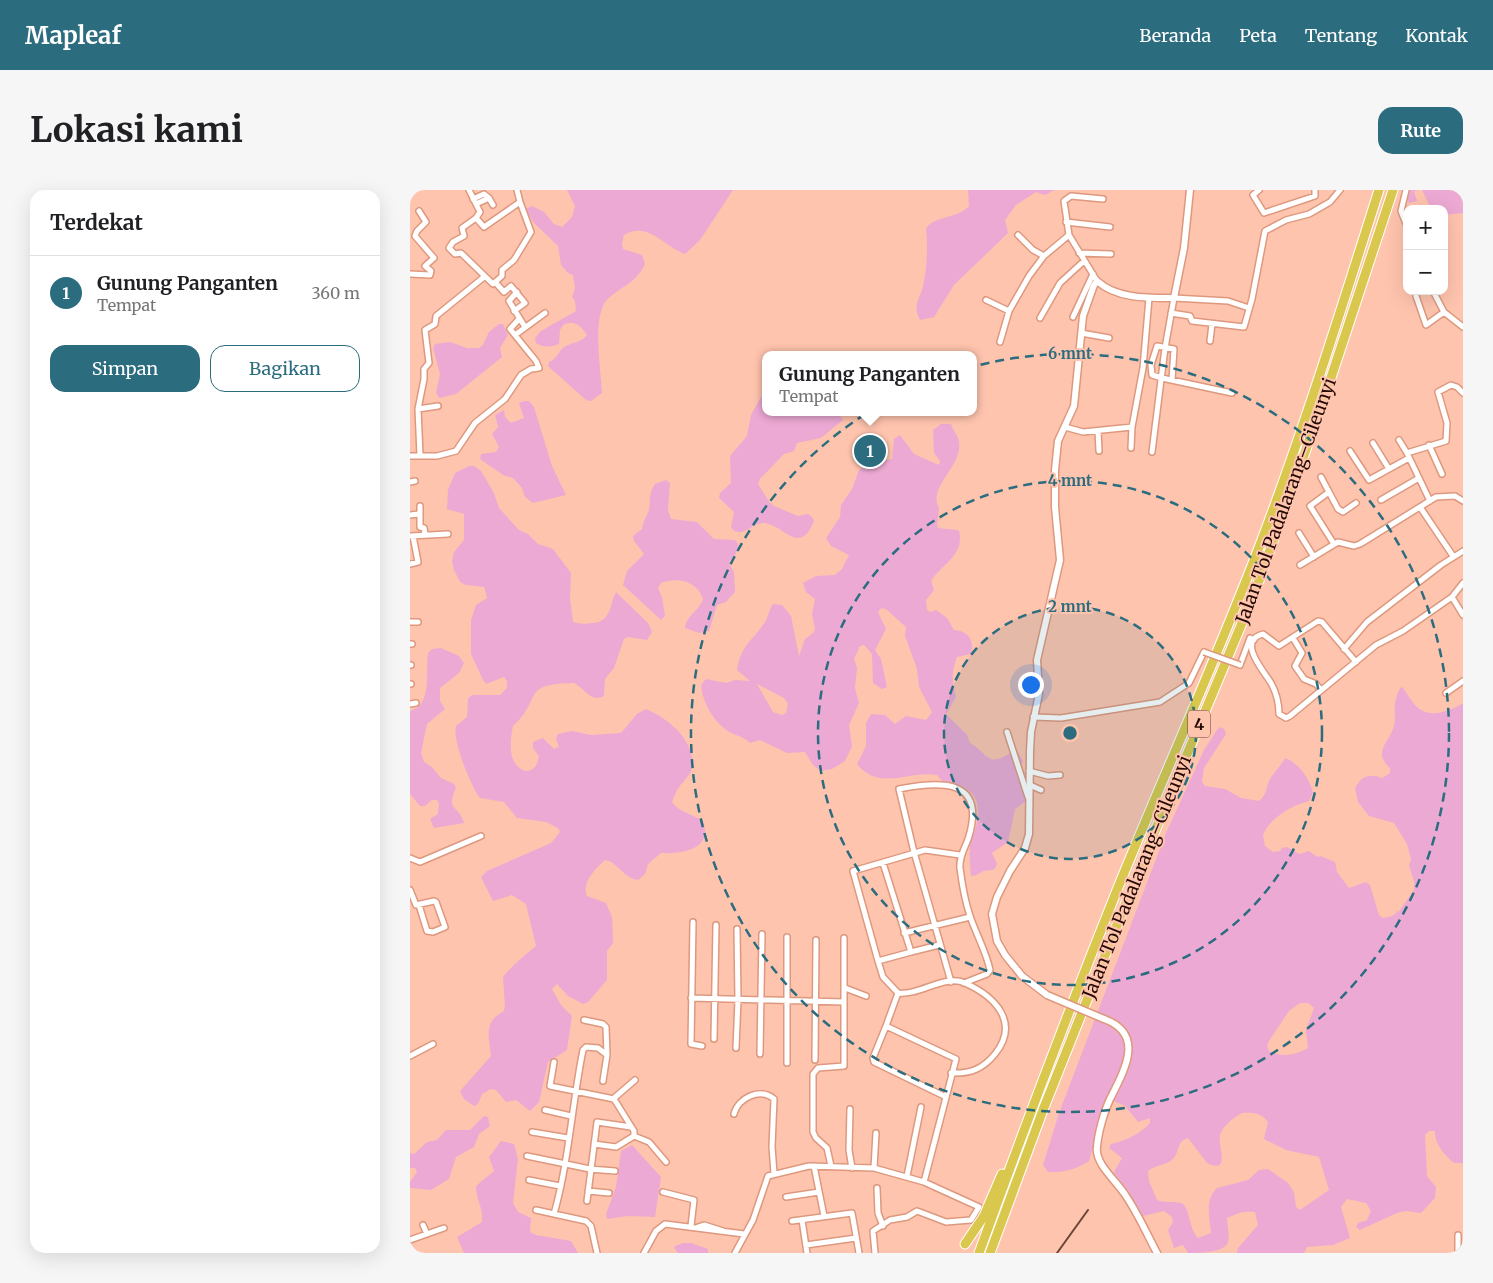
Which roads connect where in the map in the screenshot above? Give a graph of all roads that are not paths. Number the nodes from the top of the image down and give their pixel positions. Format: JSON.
{"nodes":[{"id":1,"x":469,"y":190,"type":"edge"},
{"id":2,"x":517,"y":190,"type":"edge"},
{"id":3,"x":1190,"y":190,"type":"edge"},
{"id":4,"x":1259,"y":190,"type":"edge"},
{"id":5,"x":1315,"y":190,"type":"edge"},
{"id":6,"x":1340,"y":190,"type":"edge"},
{"id":7,"x":1379,"y":190,"type":"edge"},
{"id":8,"x":1393,"y":190,"type":"edge"},
{"id":9,"x":1406,"y":190,"type":"edge"},
{"id":10,"x":1103,"y":199,"type":"dead end"},
{"id":11,"x":474,"y":201,"type":"junction"},
{"id":12,"x":520,"y":202,"type":"junction"},
{"id":13,"x":493,"y":205,"type":"dead end"},
{"id":14,"x":419,"y":211,"type":"dead end"},
{"id":15,"x":1403,"y":216,"type":"edge"},
{"id":16,"x":476,"y":218,"type":"junction"},
{"id":17,"x":1066,"y":222,"type":"junction"},
{"id":18,"x":1110,"y":227,"type":"dead end"},
{"id":19,"x":1018,"y":235,"type":"dead end"},
{"id":20,"x":1069,"y":235,"type":"junction"},
{"id":21,"x":1079,"y":253,"type":"junction"},
{"id":22,"x":1111,"y":254,"type":"dead end"},
{"id":23,"x":1044,"y":256,"type":"junction"},
{"id":24,"x":1084,"y":261,"type":"junction"},
{"id":25,"x":410,"y":274,"type":"edge"},
{"id":26,"x":1092,"y":274,"type":"junction"},
{"id":27,"x":484,"y":277,"type":"junction"},
{"id":28,"x":1097,"y":281,"type":"junction"},
{"id":29,"x":495,"y":282,"type":"junction"},
{"id":30,"x":517,"y":292,"type":"junction"},
{"id":31,"x":1435,"y":295,"type":"edge"},
{"id":32,"x":1416,"y":296,"type":"dead end"},
{"id":33,"x":1149,"y":298,"type":"junction"},
{"id":34,"x":1174,"y":298,"type":"junction"},
{"id":35,"x":986,"y":300,"type":"dead end"},
{"id":36,"x":1249,"y":308,"type":"junction"},
{"id":37,"x":514,"y":311,"type":"junction"},
{"id":38,"x":1009,"y":311,"type":"junction"},
{"id":39,"x":1444,"y":312,"type":"junction"},
{"id":40,"x":545,"y":313,"type":"dead end"},
{"id":41,"x":1171,"y":313,"type":"junction"},
{"id":42,"x":1073,"y":317,"type":"dead end"},
{"id":43,"x":1040,"y":318,"type":"dead end"},
{"id":44,"x":519,"y":319,"type":"junction"},
{"id":45,"x":1212,"y":324,"type":"junction"},
{"id":46,"x":525,"y":327,"type":"junction"},
{"id":47,"x":1463,"y":327,"type":"edge"},
{"id":48,"x":1081,"y":333,"type":"junction"},
{"id":49,"x":515,"y":335,"type":"junction"},
{"id":50,"x":1109,"y":338,"type":"dead end"},
{"id":51,"x":1210,"y":341,"type":"dead end"},
{"id":52,"x":1000,"y":342,"type":"dead end"},
{"id":53,"x":1165,"y":348,"type":"junction"},
{"id":54,"x":1162,"y":378,"type":"junction"},
{"id":55,"x":1172,"y":380,"type":"junction"},
{"id":56,"x":1232,"y":393,"type":"dead end"},
{"id":57,"x":1463,"y":393,"type":"edge"},
{"id":58,"x":438,"y":406,"type":"dead end"},
{"id":59,"x":418,"y":409,"type":"junction"},
{"id":60,"x":1064,"y":427,"type":"junction"},
{"id":61,"x":1132,"y":428,"type":"junction"},
{"id":62,"x":1098,"y":431,"type":"junction"},
{"id":63,"x":1399,"y":440,"type":"dead end"},
{"id":64,"x":1373,"y":443,"type":"dead end"},
{"id":65,"x":1429,"y":445,"type":"junction"},
{"id":66,"x":1131,"y":448,"type":"dead end"},
{"id":67,"x":1100,"y":451,"type":"dead end"},
{"id":68,"x":1350,"y":451,"type":"dead end"},
{"id":69,"x":1152,"y":452,"type":"dead end"},
{"id":70,"x":420,"y":455,"type":"junction"},
{"id":71,"x":1408,"y":455,"type":"junction"},
{"id":72,"x":410,"y":456,"type":"edge"},
{"id":73,"x":1389,"y":469,"type":"junction"},
{"id":74,"x":1442,"y":474,"type":"dead end"},
{"id":75,"x":1320,"y":477,"type":"dead end"},
{"id":76,"x":1419,"y":478,"type":"junction"},
{"id":77,"x":1329,"y":492,"type":"junction"},
{"id":78,"x":1381,"y":500,"type":"dead end"},
{"id":79,"x":1430,"y":501,"type":"junction"},
{"id":80,"x":1463,"y":501,"type":"edge"},
{"id":81,"x":1356,"y":503,"type":"dead end"},
{"id":82,"x":420,"y":506,"type":"dead end"},
{"id":83,"x":1420,"y":506,"type":"junction"},
{"id":84,"x":419,"y":514,"type":"junction"},
{"id":85,"x":410,"y":515,"type":"edge"},
{"id":86,"x":1299,"y":533,"type":"dead end"},
{"id":87,"x":425,"y":534,"type":"junction"},
{"id":88,"x":448,"y":534,"type":"dead end"},
{"id":89,"x":412,"y":536,"type":"edge"},
{"id":90,"x":1334,"y":544,"type":"junction"},
{"id":91,"x":1463,"y":551,"type":"edge"},
{"id":92,"x":1453,"y":556,"type":"junction"},
{"id":93,"x":1314,"y":557,"type":"junction"},
{"id":94,"x":410,"y":564,"type":"edge"},
{"id":95,"x":1300,"y":565,"type":"dead end"},
{"id":96,"x":1463,"y":583,"type":"edge"},
{"id":97,"x":1452,"y":598,"type":"junction"},
{"id":98,"x":1463,"y":615,"type":"edge"},
{"id":99,"x":410,"y":622,"type":"edge"},
{"id":100,"x":418,"y":622,"type":"dead end"},
{"id":101,"x":1293,"y":638,"type":"junction"},
{"id":102,"x":1254,"y":640,"type":"junction"},
{"id":103,"x":1344,"y":649,"type":"junction"},
{"id":104,"x":1356,"y":662,"type":"junction"},
{"id":105,"x":1463,"y":681,"type":"edge"},
{"id":106,"x":1321,"y":690,"type":"junction"},
{"id":107,"x":1446,"y":692,"type":"dead end"},
{"id":108,"x":1033,"y":716,"type":"junction"},
{"id":109,"x":1007,"y":732,"type":"dead end"},
{"id":110,"x":1030,"y":771,"type":"junction"},
{"id":111,"x":1060,"y":775,"type":"dead end"},
{"id":112,"x":1030,"y":785,"type":"junction"},
{"id":113,"x":1041,"y":790,"type":"dead end"},
{"id":114,"x":1030,"y":803,"type":"junction"},
{"id":115,"x":480,"y":836,"type":"dead end"},
{"id":116,"x":914,"y":852,"type":"junction"},
{"id":117,"x":960,"y":856,"type":"junction"},
{"id":118,"x":410,"y":858,"type":"edge"},
{"id":119,"x":883,"y":863,"type":"junction"},
{"id":120,"x":410,"y":890,"type":"edge"},
{"id":121,"x":419,"y":905,"type":"junction"},
{"id":122,"x":970,"y":917,"type":"junction"},
{"id":123,"x":693,"y":922,"type":"dead end"},
{"id":124,"x":935,"y":924,"type":"junction"},
{"id":125,"x":716,"y":925,"type":"dead end"},
{"id":126,"x":737,"y":929,"type":"dead end"},
{"id":127,"x":904,"y":933,"type":"junction"},
{"id":128,"x":762,"y":934,"type":"dead end"},
{"id":129,"x":787,"y":937,"type":"dead end"},
{"id":130,"x":844,"y":938,"type":"dead end"},
{"id":131,"x":816,"y":940,"type":"dead end"},
{"id":132,"x":939,"y":945,"type":"junction"},
{"id":133,"x":911,"y":952,"type":"junction"},
{"id":134,"x":878,"y":961,"type":"junction"},
{"id":135,"x":951,"y":982,"type":"junction"},
{"id":136,"x":964,"y":983,"type":"junction"},
{"id":137,"x":845,"y":988,"type":"junction"},
{"id":138,"x":898,"y":993,"type":"junction"},
{"id":139,"x":866,"y":996,"type":"dead end"},
{"id":140,"x":691,"y":998,"type":"junction"},
{"id":141,"x":715,"y":999,"type":"junction"},
{"id":142,"x":738,"y":1000,"type":"junction"},
{"id":143,"x":761,"y":1000,"type":"junction"},
{"id":144,"x":788,"y":1001,"type":"junction"},
{"id":145,"x":816,"y":1001,"type":"junction"},
{"id":146,"x":844,"y":1002,"type":"junction"},
{"id":147,"x":584,"y":1020,"type":"dead end"},
{"id":148,"x":886,"y":1026,"type":"junction"},
{"id":149,"x":714,"y":1039,"type":"dead end"},
{"id":150,"x":433,"y":1044,"type":"dead end"},
{"id":151,"x":702,"y":1046,"type":"dead end"},
{"id":152,"x":736,"y":1048,"type":"dead end"},
{"id":153,"x":760,"y":1054,"type":"dead end"},
{"id":154,"x":606,"y":1055,"type":"junction"},
{"id":155,"x":410,"y":1056,"type":"edge"},
{"id":156,"x":815,"y":1060,"type":"dead end"},
{"id":157,"x":554,"y":1062,"type":"dead end"},
{"id":158,"x":787,"y":1063,"type":"dead end"},
{"id":159,"x":952,"y":1073,"type":"junction"},
{"id":160,"x":635,"y":1080,"type":"dead end"},
{"id":161,"x":603,"y":1081,"type":"dead end"},
{"id":162,"x":575,"y":1092,"type":"junction"},
{"id":163,"x":944,"y":1096,"type":"junction"},
{"id":164,"x":613,"y":1099,"type":"junction"},
{"id":165,"x":922,"y":1107,"type":"dead end"},
{"id":166,"x":850,"y":1109,"type":"dead end"},
{"id":167,"x":545,"y":1110,"type":"dead end"},
{"id":168,"x":734,"y":1114,"type":"dead end"},
{"id":169,"x":571,"y":1116,"type":"junction"},
{"id":170,"x":632,"y":1127,"type":"junction"},
{"id":171,"x":532,"y":1132,"type":"dead end"},
{"id":172,"x":876,"y":1133,"type":"dead end"},
{"id":173,"x":634,"y":1136,"type":"junction"},
{"id":174,"x":568,"y":1138,"type":"junction"},
{"id":175,"x":1020,"y":1141,"type":"junction"},
{"id":176,"x":594,"y":1144,"type":"junction"},
{"id":177,"x":527,"y":1156,"type":"dead end"},
{"id":178,"x":666,"y":1162,"type":"dead end"},
{"id":179,"x":563,"y":1164,"type":"junction"},
{"id":180,"x":814,"y":1166,"type":"junction"},
{"id":181,"x":830,"y":1166,"type":"junction"},
{"id":182,"x":852,"y":1168,"type":"junction"},
{"id":183,"x":874,"y":1168,"type":"junction"},
{"id":184,"x":590,"y":1169,"type":"junction"},
{"id":185,"x":615,"y":1171,"type":"dead end"},
{"id":186,"x":774,"y":1173,"type":"junction"},
{"id":187,"x":908,"y":1176,"type":"junction"},
{"id":188,"x":529,"y":1180,"type":"dead end"},
{"id":189,"x":924,"y":1182,"type":"junction"},
{"id":190,"x":560,"y":1186,"type":"junction"},
{"id":191,"x":877,"y":1188,"type":"dead end"},
{"id":192,"x":588,"y":1191,"type":"junction"},
{"id":193,"x":663,"y":1192,"type":"dead end"},
{"id":194,"x":819,"y":1192,"type":"junction"},
{"id":195,"x":609,"y":1193,"type":"dead end"},
{"id":196,"x":786,"y":1197,"type":"dead end"},
{"id":197,"x":587,"y":1201,"type":"dead end"},
{"id":198,"x":536,"y":1210,"type":"dead end"},
{"id":199,"x":554,"y":1214,"type":"junction"},
{"id":200,"x":824,"y":1216,"type":"junction"},
{"id":201,"x":802,"y":1220,"type":"junction"},
{"id":202,"x":792,"y":1221,"type":"dead end"},
{"id":203,"x":423,"y":1225,"type":"dead end"},
{"id":204,"x":691,"y":1226,"type":"junction"},
{"id":205,"x":882,"y":1226,"type":"junction"},
{"id":206,"x":444,"y":1228,"type":"dead end"},
{"id":207,"x":427,"y":1234,"type":"junction"},
{"id":208,"x":744,"y":1234,"type":"junction"},
{"id":209,"x":1458,"y":1234,"type":"dead end"},
{"id":210,"x":856,"y":1238,"type":"junction"},
{"id":211,"x":410,"y":1240,"type":"edge"},
{"id":212,"x":965,"y":1244,"type":"dead end"},
{"id":213,"x":806,"y":1245,"type":"junction"},
{"id":214,"x":597,"y":1253,"type":"edge"},
{"id":215,"x":644,"y":1253,"type":"edge"},
{"id":216,"x":735,"y":1253,"type":"edge"},
{"id":217,"x":807,"y":1253,"type":"edge"},
{"id":218,"x":859,"y":1253,"type":"edge"},
{"id":219,"x":875,"y":1253,"type":"edge"},
{"id":220,"x":979,"y":1253,"type":"edge"},
{"id":221,"x":990,"y":1253,"type":"edge"},
{"id":222,"x":1157,"y":1253,"type":"edge"},
{"id":223,"x":1458,"y":1253,"type":"edge"}],
"edges":[{"from":1,"to":11,"type":"street"},
{"from":2,"to":12,"type":"street"},
{"from":3,"to":34,"type":"street"},
{"from":4,"to":5,"type":"street"},
{"from":6,"to":36,"type":"street"},
{"from":7,"to":175,"type":"highway","name":"Jalan Tol Padalarang–Cileunyi","number":"4"},
{"from":8,"to":221,"type":"highway","name":"Jalan Tol Padalarang–Cileunyi","number":"4"},
{"from":9,"to":15,"type":"street"},
{"from":10,"to":17,"type":"street"},
{"from":11,"to":13,"type":"street"},
{"from":11,"to":16,"type":"street"},
{"from":12,"to":16,"type":"street"},
{"from":12,"to":29,"type":"street"},
{"from":14,"to":25,"type":"street"},
{"from":16,"to":27,"type":"street"},
{"from":17,"to":18,"type":"street"},
{"from":17,"to":20,"type":"street"},
{"from":19,"to":23,"type":"street"},
{"from":20,"to":21,"type":"street"},
{"from":20,"to":23,"type":"street"},
{"from":21,"to":22,"type":"street"},
{"from":21,"to":24,"type":"street"},
{"from":23,"to":38,"type":"street"},
{"from":24,"to":26,"type":"street"},
{"from":24,"to":43,"type":"street"},
{"from":26,"to":28,"type":"street"},
{"from":26,"to":42,"type":"street"},
{"from":27,"to":29,"type":"street"},
{"from":27,"to":59,"type":"street"},
{"from":28,"to":33,"type":"street"},
{"from":28,"to":48,"type":"street"},
{"from":29,"to":30,"type":"street"},
{"from":30,"to":37,"type":"street"},
{"from":30,"to":37,"type":"street"},
{"from":31,"to":39,"type":"street"},
{"from":32,"to":39,"type":"street"},
{"from":33,"to":34,"type":"street"},
{"from":33,"to":61,"type":"street"},
{"from":34,"to":36,"type":"street"},
{"from":34,"to":41,"type":"street"},
{"from":35,"to":38,"type":"street"},
{"from":36,"to":45,"type":"street"},
{"from":37,"to":44,"type":"street"},
{"from":38,"to":52,"type":"street"},
{"from":39,"to":47,"type":"street"},
{"from":40,"to":46,"type":"street"},
{"from":41,"to":45,"type":"street"},
{"from":41,"to":53,"type":"street"},
{"from":44,"to":46,"type":"street"},
{"from":44,"to":49,"type":"street"},
{"from":45,"to":51,"type":"street"},
{"from":46,"to":49,"type":"street"},
{"from":48,"to":50,"type":"street"},
{"from":48,"to":60,"type":"street"},
{"from":49,"to":70,"type":"street"},
{"from":53,"to":54,"type":"street"},
{"from":53,"to":54,"type":"street"},
{"from":53,"to":55,"type":"street"},
{"from":54,"to":55,"type":"street"},
{"from":54,"to":69,"type":"street"},
{"from":55,"to":56,"type":"street"},
{"from":57,"to":65,"type":"street"},
{"from":58,"to":59,"type":"street"},
{"from":59,"to":70,"type":"street"},
{"from":60,"to":62,"type":"street"},
{"from":60,"to":108,"type":"street"},
{"from":61,"to":62,"type":"street"},
{"from":61,"to":66,"type":"street"},
{"from":62,"to":67,"type":"street"},
{"from":63,"to":71,"type":"street"},
{"from":64,"to":73,"type":"street"},
{"from":65,"to":71,"type":"street"},
{"from":65,"to":74,"type":"street"},
{"from":68,"to":73,"type":"street"},
{"from":70,"to":72,"type":"street"},
{"from":71,"to":73,"type":"street"},
{"from":71,"to":76,"type":"street"},
{"from":75,"to":77,"type":"street"},
{"from":76,"to":78,"type":"street"},
{"from":76,"to":79,"type":"street"},
{"from":77,"to":81,"type":"street"},
{"from":77,"to":90,"type":"street"},
{"from":79,"to":80,"type":"street"},
{"from":79,"to":83,"type":"street"},
{"from":82,"to":84,"type":"street"},
{"from":83,"to":90,"type":"street"},
{"from":83,"to":92,"type":"street"},
{"from":84,"to":85,"type":"street"},
{"from":84,"to":87,"type":"street"},
{"from":86,"to":93,"type":"street"},
{"from":87,"to":88,"type":"street"},
{"from":87,"to":89,"type":"street"},
{"from":89,"to":94,"type":"street"},
{"from":90,"to":93,"type":"street"},
{"from":91,"to":92,"type":"street"},
{"from":92,"to":103,"type":"street"},
{"from":93,"to":95,"type":"street"},
{"from":96,"to":97,"type":"street"},
{"from":97,"to":98,"type":"street"},
{"from":97,"to":104,"type":"street"},
{"from":99,"to":100,"type":"street"},
{"from":101,"to":102,"type":"street"},
{"from":101,"to":103,"type":"street"},
{"from":101,"to":106,"type":"street"},
{"from":102,"to":106,"type":"street"},
{"from":102,"to":108,"type":"street","bridge":true},
{"from":103,"to":104,"type":"street"},
{"from":104,"to":106,"type":"street"},
{"from":105,"to":107,"type":"street"},
{"from":108,"to":110,"type":"street"},
{"from":109,"to":114,"type":"street"},
{"from":110,"to":111,"type":"street"},
{"from":110,"to":112,"type":"street"},
{"from":112,"to":113,"type":"street"},
{"from":112,"to":114,"type":"street"},
{"from":114,"to":222,"type":"street","bridge":true},
{"from":115,"to":118,"type":"street"},
{"from":116,"to":117,"type":"street"},
{"from":116,"to":117,"type":"street"},
{"from":116,"to":119,"type":"street"},
{"from":116,"to":124,"type":"street"},
{"from":117,"to":122,"type":"street"},
{"from":119,"to":127,"type":"street"},
{"from":119,"to":134,"type":"street"},
{"from":120,"to":121,"type":"street"},
{"from":121,"to":121,"type":"street"},
{"from":122,"to":124,"type":"street"},
{"from":122,"to":136,"type":"street"},
{"from":123,"to":140,"type":"street"},
{"from":124,"to":127,"type":"street"},
{"from":124,"to":132,"type":"street"},
{"from":125,"to":141,"type":"street"},
{"from":126,"to":142,"type":"street"},
{"from":127,"to":133,"type":"street"},
{"from":128,"to":143,"type":"street"},
{"from":129,"to":144,"type":"street"},
{"from":130,"to":137,"type":"street"},
{"from":131,"to":145,"type":"street"},
{"from":132,"to":133,"type":"street"},
{"from":132,"to":135,"type":"street"},
{"from":133,"to":134,"type":"street"},
{"from":134,"to":138,"type":"street"},
{"from":135,"to":136,"type":"street"},
{"from":135,"to":138,"type":"street"},
{"from":136,"to":159,"type":"street"},
{"from":137,"to":139,"type":"street"},
{"from":137,"to":146,"type":"street"},
{"from":138,"to":148,"type":"street"},
{"from":140,"to":141,"type":"street"},
{"from":140,"to":151,"type":"street"},
{"from":141,"to":142,"type":"street"},
{"from":141,"to":149,"type":"street"},
{"from":142,"to":143,"type":"street"},
{"from":142,"to":152,"type":"street"},
{"from":143,"to":144,"type":"street"},
{"from":143,"to":153,"type":"street"},
{"from":144,"to":145,"type":"street"},
{"from":144,"to":158,"type":"street"},
{"from":145,"to":146,"type":"street"},
{"from":145,"to":156,"type":"street"},
{"from":146,"to":181,"type":"street"},
{"from":147,"to":154,"type":"street"},
{"from":148,"to":159,"type":"street"},
{"from":148,"to":163,"type":"street"},
{"from":150,"to":155,"type":"street"},
{"from":154,"to":161,"type":"street"},
{"from":154,"to":162,"type":"street"},
{"from":157,"to":162,"type":"street"},
{"from":159,"to":163,"type":"street"},
{"from":160,"to":164,"type":"street"},
{"from":162,"to":164,"type":"street"},
{"from":162,"to":169,"type":"street"},
{"from":163,"to":189,"type":"street"},
{"from":164,"to":170,"type":"street"},
{"from":165,"to":187,"type":"street"},
{"from":166,"to":182,"type":"street"},
{"from":167,"to":169,"type":"street"},
{"from":168,"to":186,"type":"street"},
{"from":169,"to":174,"type":"street"},
{"from":170,"to":173,"type":"street"},
{"from":170,"to":176,"type":"street"},
{"from":171,"to":174,"type":"street"},
{"from":172,"to":183,"type":"street"},
{"from":173,"to":176,"type":"street"},
{"from":173,"to":178,"type":"street"},
{"from":174,"to":179,"type":"street"},
{"from":175,"to":212,"type":"highway"},
{"from":175,"to":220,"type":"highway","name":"Jalan Tol Padalarang–Cileunyi","number":"4"},
{"from":176,"to":184,"type":"street"},
{"from":177,"to":179,"type":"street"},
{"from":179,"to":184,"type":"street"},
{"from":179,"to":190,"type":"street"},
{"from":180,"to":181,"type":"street"},
{"from":180,"to":186,"type":"street"},
{"from":180,"to":194,"type":"street"},
{"from":181,"to":182,"type":"street"},
{"from":182,"to":183,"type":"street"},
{"from":183,"to":187,"type":"street"},
{"from":184,"to":185,"type":"street"},
{"from":184,"to":192,"type":"street"},
{"from":186,"to":208,"type":"street"},
{"from":187,"to":189,"type":"street"},
{"from":188,"to":190,"type":"street"},
{"from":189,"to":205,"type":"street"},
{"from":190,"to":199,"type":"street"},
{"from":191,"to":205,"type":"street"},
{"from":192,"to":195,"type":"street"},
{"from":192,"to":197,"type":"street"},
{"from":193,"to":204,"type":"street"},
{"from":194,"to":196,"type":"street"},
{"from":194,"to":200,"type":"street"},
{"from":198,"to":199,"type":"street"},
{"from":199,"to":214,"type":"street"},
{"from":200,"to":201,"type":"street"},
{"from":200,"to":210,"type":"street"},
{"from":201,"to":202,"type":"street"},
{"from":201,"to":213,"type":"street"},
{"from":203,"to":207,"type":"street"},
{"from":204,"to":208,"type":"street"},
{"from":204,"to":215,"type":"street"},
{"from":205,"to":219,"type":"street"},
{"from":206,"to":207,"type":"street"},
{"from":207,"to":211,"type":"street"},
{"from":208,"to":216,"type":"street"},
{"from":209,"to":223,"type":"street"},
{"from":210,"to":213,"type":"street"},
{"from":210,"to":218,"type":"street"},
{"from":213,"to":217,"type":"street"}]}
